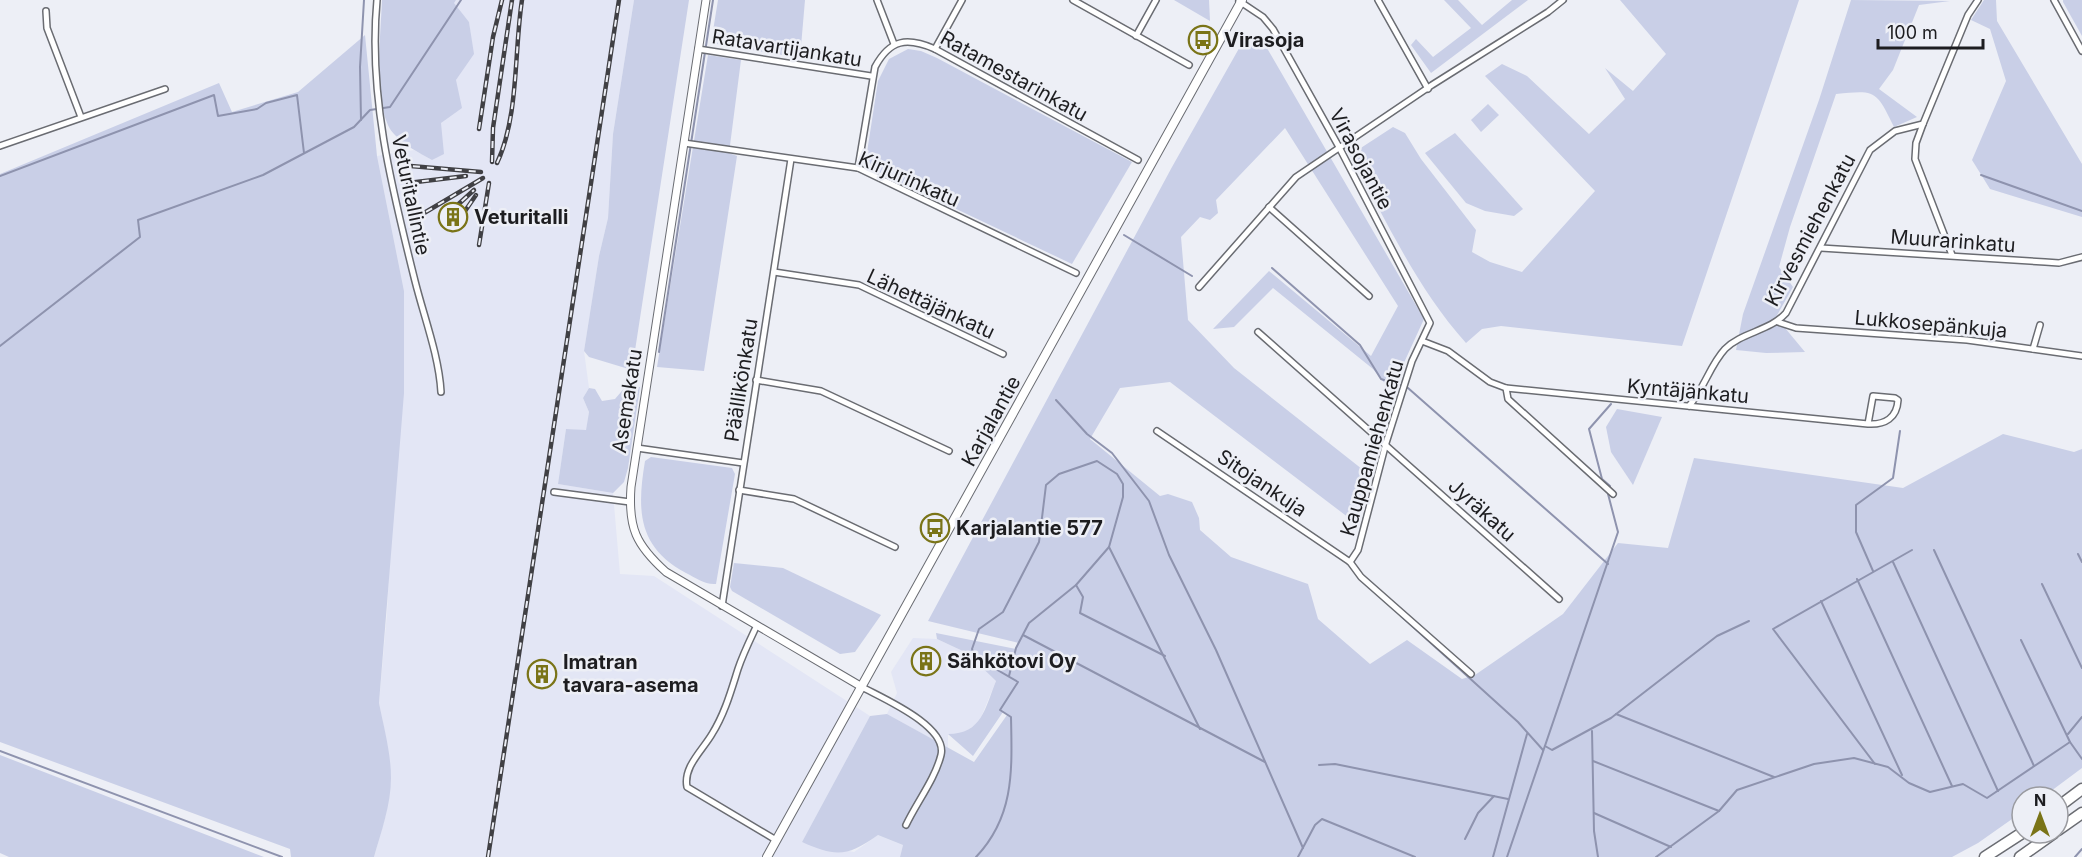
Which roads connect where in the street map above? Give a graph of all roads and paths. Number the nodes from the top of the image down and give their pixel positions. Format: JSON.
{"nodes":[{"id":1,"x":377,"y":0,"type":"edge"},
{"id":2,"x":706,"y":0,"type":"edge"},
{"id":3,"x":877,"y":0,"type":"edge"},
{"id":4,"x":962,"y":0,"type":"edge"},
{"id":5,"x":1073,"y":0,"type":"edge"},
{"id":6,"x":1156,"y":0,"type":"edge"},
{"id":7,"x":1378,"y":0,"type":"edge"},
{"id":8,"x":1563,"y":0,"type":"edge"},
{"id":9,"x":2054,"y":0,"type":"edge"},
{"id":10,"x":1241,"y":1,"type":"edge"},
{"id":11,"x":1975,"y":1,"type":"edge"},
{"id":12,"x":46,"y":11,"type":"dead end"},
{"id":13,"x":1136,"y":36,"type":"junction"},
{"id":14,"x":894,"y":44,"type":"junction"},
{"id":15,"x":698,"y":49,"type":"junction"},
{"id":16,"x":935,"y":49,"type":"junction"},
{"id":17,"x":2082,"y":51,"type":"edge"},
{"id":18,"x":1189,"y":65,"type":"dead end"},
{"id":19,"x":871,"y":76,"type":"junction"},
{"id":20,"x":165,"y":88,"type":"dead end"},
{"id":21,"x":1428,"y":88,"type":"junction"},
{"id":22,"x":81,"y":117,"type":"junction"},
{"id":23,"x":1923,"y":124,"type":"junction"},
{"id":24,"x":684,"y":143,"type":"junction"},
{"id":25,"x":0,"y":146,"type":"edge"},
{"id":26,"x":1339,"y":147,"type":"junction"},
{"id":27,"x":790,"y":159,"type":"junction"},
{"id":28,"x":1138,"y":160,"type":"dead end"},
{"id":29,"x":858,"y":168,"type":"junction"},
{"id":30,"x":1269,"y":207,"type":"junction"},
{"id":31,"x":1821,"y":248,"type":"junction"},
{"id":32,"x":1952,"y":255,"type":"junction"},
{"id":33,"x":2082,"y":257,"type":"edge"},
{"id":34,"x":774,"y":272,"type":"junction"},
{"id":35,"x":1076,"y":273,"type":"dead end"},
{"id":36,"x":1199,"y":287,"type":"dead end"},
{"id":37,"x":1369,"y":296,"type":"dead end"},
{"id":38,"x":1778,"y":322,"type":"junction"},
{"id":39,"x":2040,"y":325,"type":"dead end"},
{"id":40,"x":1257,"y":332,"type":"dead end"},
{"id":41,"x":1422,"y":341,"type":"junction"},
{"id":42,"x":2033,"y":349,"type":"junction"},
{"id":43,"x":1003,"y":354,"type":"dead end"},
{"id":44,"x":2082,"y":356,"type":"edge"},
{"id":45,"x":756,"y":380,"type":"junction"},
{"id":46,"x":1506,"y":388,"type":"junction"},
{"id":47,"x":441,"y":393,"type":"dead end"},
{"id":48,"x":1689,"y":406,"type":"junction"},
{"id":49,"x":1868,"y":424,"type":"junction"},
{"id":50,"x":1157,"y":431,"type":"dead end"},
{"id":51,"x":1386,"y":443,"type":"junction"},
{"id":52,"x":637,"y":448,"type":"junction"},
{"id":53,"x":950,"y":452,"type":"dead end"},
{"id":54,"x":743,"y":463,"type":"junction"},
{"id":55,"x":739,"y":490,"type":"junction"},
{"id":56,"x":554,"y":492,"type":"dead end"},
{"id":57,"x":1613,"y":494,"type":"dead end"},
{"id":58,"x":630,"y":502,"type":"junction"},
{"id":59,"x":895,"y":547,"type":"dead end"},
{"id":60,"x":1350,"y":562,"type":"junction"},
{"id":61,"x":1558,"y":599,"type":"dead end"},
{"id":62,"x":722,"y":606,"type":"junction"},
{"id":63,"x":757,"y":625,"type":"junction"},
{"id":64,"x":1471,"y":674,"type":"dead end"},
{"id":65,"x":862,"y":687,"type":"junction"},
{"id":66,"x":906,"y":825,"type":"dead end"},
{"id":67,"x":776,"y":840,"type":"junction"},
{"id":68,"x":2010,"y":841,"type":"edge"},
{"id":69,"x":2037,"y":845,"type":"edge"},
{"id":70,"x":767,"y":857,"type":"edge"},
{"id":71,"x":1985,"y":857,"type":"edge"},
{"id":72,"x":2020,"y":857,"type":"edge"}],
"edges":[{"from":1,"to":47,"type":"street","name":"Veturitallintie"},
{"from":2,"to":15,"type":"street","name":"Asemakatu"},
{"from":3,"to":14,"type":"street"},
{"from":4,"to":16,"type":"street"},
{"from":5,"to":13,"type":"street"},
{"from":6,"to":13,"type":"street"},
{"from":7,"to":21,"type":"street"},
{"from":8,"to":21,"type":"street"},
{"from":9,"to":17,"type":"street"},
{"from":10,"to":26,"type":"street","name":"Virasojantie"},
{"from":10,"to":65,"type":"main road","name":"Karjalantie"},
{"from":11,"to":23,"type":"street"},
{"from":12,"to":22,"type":"street"},
{"from":13,"to":18,"type":"street"},
{"from":14,"to":16,"type":"street","name":"Ratamestarinkatu"},
{"from":14,"to":19,"type":"street"},
{"from":15,"to":19,"type":"street","name":"Ratavartijankatu"},
{"from":15,"to":24,"type":"street","name":"Asemakatu"},
{"from":16,"to":28,"type":"street","name":"Ratamestarinkatu"},
{"from":19,"to":29,"type":"street"},
{"from":20,"to":22,"type":"street"},
{"from":21,"to":26,"type":"street"},
{"from":22,"to":25,"type":"street"},
{"from":23,"to":31,"type":"street","name":"Kirvesmiehenkatu"},
{"from":23,"to":32,"type":"street"},
{"from":24,"to":27,"type":"street","name":"Kirjurinkatu"},
{"from":24,"to":52,"type":"street","name":"Asemakatu"},
{"from":26,"to":30,"type":"street"},
{"from":26,"to":41,"type":"street","name":"Virasojantie"},
{"from":27,"to":29,"type":"street","name":"Kirjurinkatu"},
{"from":27,"to":34,"type":"street","name":"Päällikönkatu"},
{"from":29,"to":35,"type":"street","name":"Kirjurinkatu"},
{"from":30,"to":36,"type":"street"},
{"from":30,"to":37,"type":"street"},
{"from":31,"to":32,"type":"street","name":"Muurarinkatu"},
{"from":31,"to":38,"type":"street","name":"Kirvesmiehenkatu"},
{"from":32,"to":33,"type":"street","name":"Muurarinkatu"},
{"from":34,"to":43,"type":"street","name":"Lähettäjänkatu"},
{"from":34,"to":45,"type":"street","name":"Päällikönkatu"},
{"from":38,"to":42,"type":"street","name":"Lukkosepänkuja"},
{"from":38,"to":48,"type":"street","name":"Kirvesmiehenkatu"},
{"from":39,"to":42,"type":"street"},
{"from":40,"to":51,"type":"street","name":"Jyräkatu"},
{"from":41,"to":46,"type":"street"},
{"from":41,"to":51,"type":"street","name":"Kauppamiehenkatu"},
{"from":42,"to":44,"type":"street","name":"Lukkosepänkuja"},
{"from":45,"to":53,"type":"street"},
{"from":45,"to":54,"type":"street","name":"Päällikönkatu"},
{"from":46,"to":48,"type":"street","name":"Kyntäjänkatu"},
{"from":46,"to":57,"type":"street"},
{"from":48,"to":49,"type":"street","name":"Kyntäjänkatu"},
{"from":49,"to":49,"type":"street","name":"Kyntäjänkatu"},
{"from":50,"to":60,"type":"street","name":"Sitojankuja"},
{"from":51,"to":60,"type":"street","name":"Kauppamiehenkatu"},
{"from":51,"to":61,"type":"street","name":"Jyräkatu"},
{"from":52,"to":54,"type":"street"},
{"from":52,"to":58,"type":"street","name":"Asemakatu"},
{"from":54,"to":55,"type":"street","name":"Päällikönkatu"},
{"from":55,"to":59,"type":"street"},
{"from":55,"to":62,"type":"street","name":"Päällikönkatu"},
{"from":56,"to":58,"type":"street"},
{"from":58,"to":62,"type":"street","name":"Asemakatu"},
{"from":60,"to":64,"type":"street","name":"Sitojankuja"},
{"from":62,"to":63,"type":"street","name":"Asemakatu"},
{"from":63,"to":65,"type":"street","name":"Asemakatu"},
{"from":63,"to":67,"type":"street"},
{"from":65,"to":66,"type":"street"},
{"from":65,"to":67,"type":"main road","name":"Karjalantie"},
{"from":67,"to":70,"type":"main road","name":"Karjalantie"},
{"from":68,"to":71,"type":"highway"},
{"from":69,"to":72,"type":"highway"}]}
